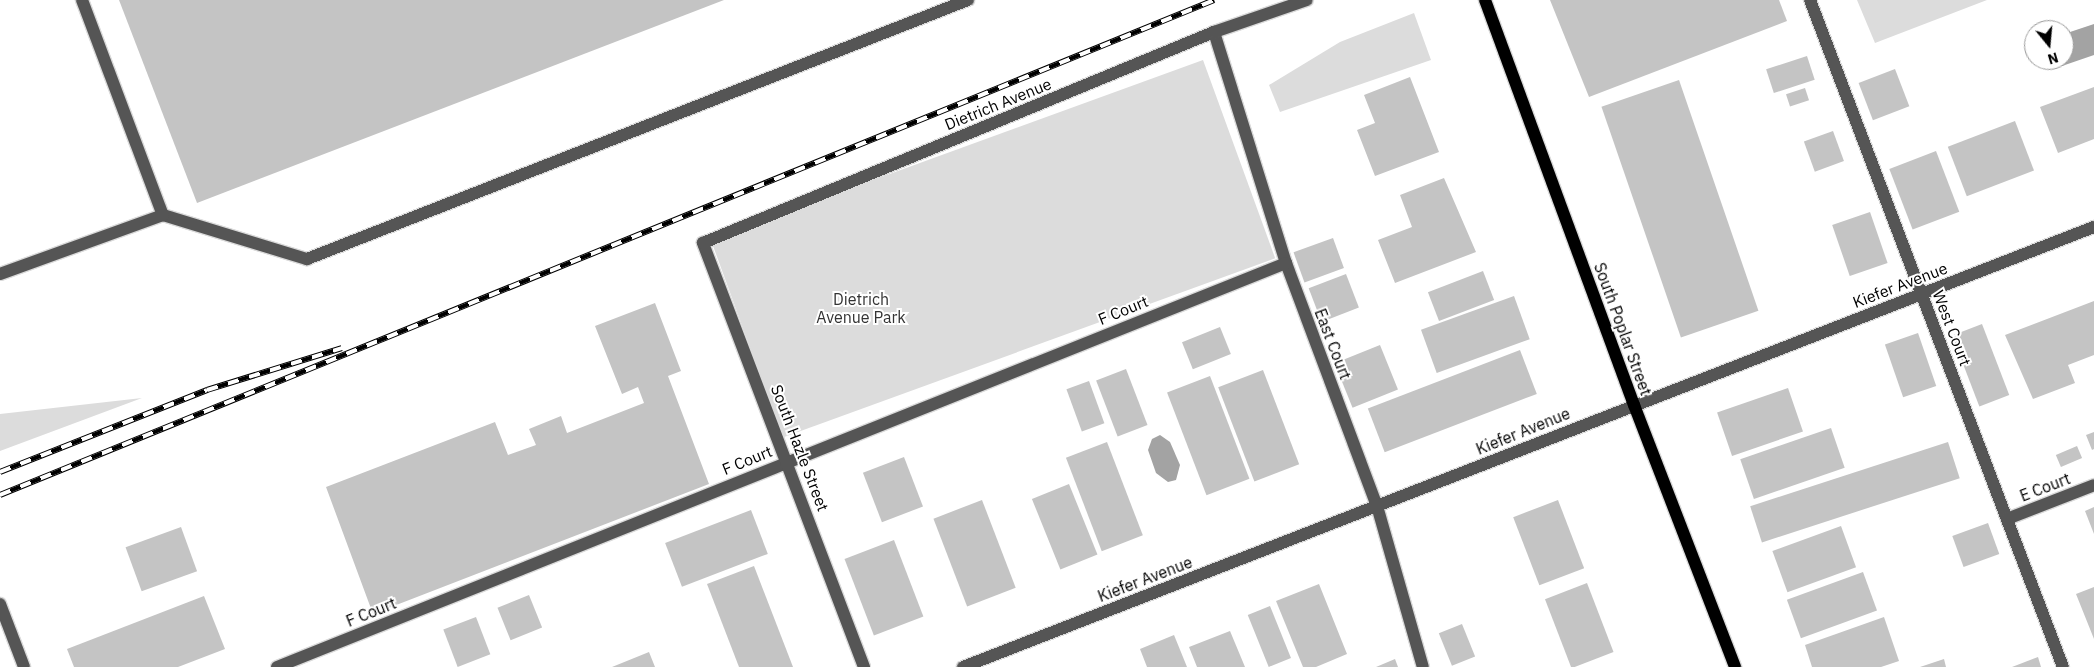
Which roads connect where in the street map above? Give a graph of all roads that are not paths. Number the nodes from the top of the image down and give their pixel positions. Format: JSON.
{"nodes":[{"id":1,"x":82,"y":0,"type":"edge"},
{"id":2,"x":968,"y":0,"type":"edge"},
{"id":3,"x":1307,"y":0,"type":"edge"},
{"id":4,"x":1485,"y":0,"type":"edge"},
{"id":5,"x":1810,"y":0,"type":"edge"},
{"id":6,"x":1214,"y":32,"type":"junction"},
{"id":7,"x":163,"y":215,"type":"junction"},
{"id":8,"x":2094,"y":227,"type":"edge"},
{"id":9,"x":703,"y":243,"type":"joint"},
{"id":10,"x":1286,"y":263,"type":"junction"},
{"id":11,"x":0,"y":274,"type":"edge"},
{"id":12,"x":1922,"y":294,"type":"junction"},
{"id":13,"x":1634,"y":405,"type":"junction"},
{"id":14,"x":788,"y":461,"type":"junction"},
{"id":15,"x":2094,"y":485,"type":"edge"},
{"id":16,"x":1377,"y":506,"type":"junction"},
{"id":17,"x":2007,"y":519,"type":"junction"},
{"id":18,"x":0,"y":604,"type":"edge"},
{"id":19,"x":24,"y":667,"type":"edge"},
{"id":20,"x":277,"y":667,"type":"edge"},
{"id":21,"x":864,"y":667,"type":"edge"},
{"id":22,"x":963,"y":667,"type":"edge"},
{"id":23,"x":1422,"y":667,"type":"edge"},
{"id":24,"x":1735,"y":667,"type":"edge"},
{"id":25,"x":2063,"y":667,"type":"edge"}],
"edges":[{"from":1,"to":7,"type":"street"},
{"from":2,"to":7,"type":"street"},
{"from":3,"to":6,"type":"street","name":"Dietrich Avenue"},
{"from":4,"to":13,"type":"main road","name":"South Poplar Street"},
{"from":5,"to":12,"type":"street","name":"West Court"},
{"from":6,"to":9,"type":"street","name":"Dietrich Avenue"},
{"from":6,"to":10,"type":"street","name":"East Court"},
{"from":7,"to":11,"type":"street"},
{"from":8,"to":12,"type":"street","name":"Kiefer Avenue"},
{"from":9,"to":14,"type":"street","name":"South Hazle Street"},
{"from":10,"to":14,"type":"street","name":"F Court"},
{"from":10,"to":16,"type":"street","name":"East Court"},
{"from":12,"to":13,"type":"street","name":"Kiefer Avenue"},
{"from":12,"to":17,"type":"street","name":"West Court"},
{"from":13,"to":16,"type":"street","name":"Kiefer Avenue"},
{"from":13,"to":24,"type":"main road","name":"South Poplar Street"},
{"from":14,"to":20,"type":"street","name":"F Court"},
{"from":14,"to":21,"type":"street","name":"South Hazle Street"},
{"from":15,"to":17,"type":"street","name":"E Court"},
{"from":16,"to":22,"type":"street","name":"Kiefer Avenue"},
{"from":16,"to":23,"type":"street","name":"East Court"},
{"from":17,"to":25,"type":"street","name":"West Court"},
{"from":18,"to":19,"type":"street"}]}
